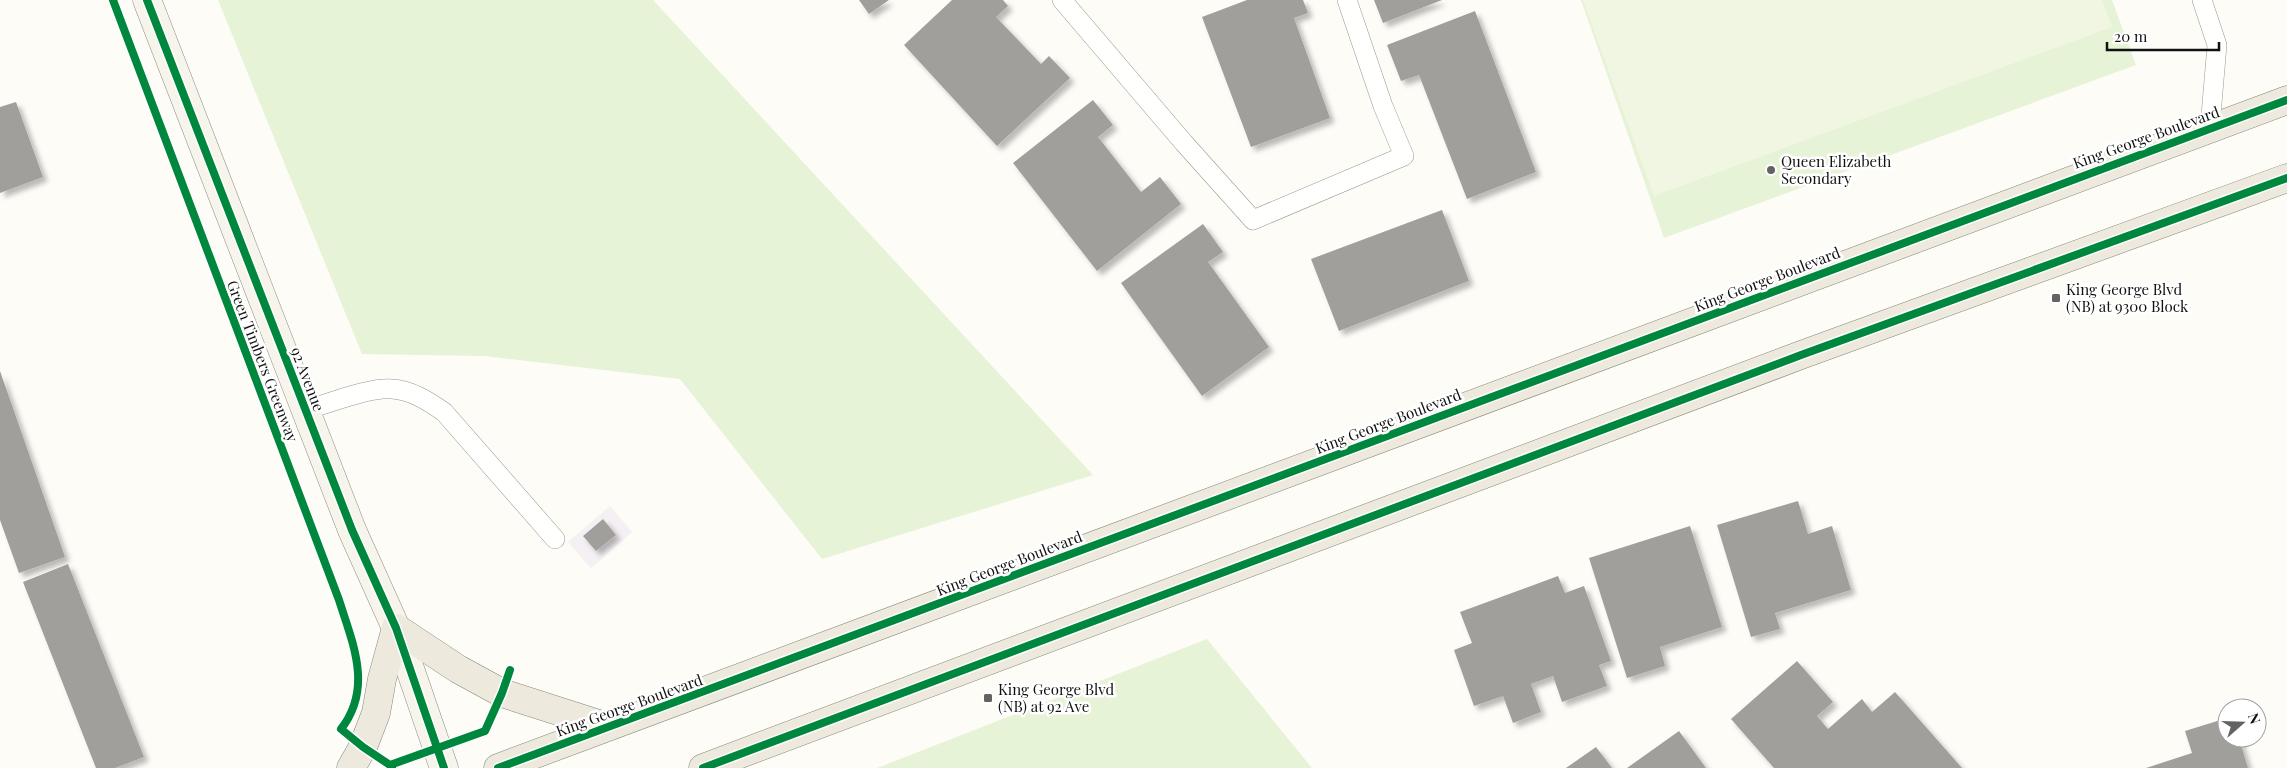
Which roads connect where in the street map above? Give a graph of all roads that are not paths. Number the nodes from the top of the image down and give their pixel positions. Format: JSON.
{"nodes":[{"id":1,"x":147,"y":0,"type":"edge"},
{"id":2,"x":1062,"y":0,"type":"edge"},
{"id":3,"x":1347,"y":0,"type":"edge"},
{"id":4,"x":2202,"y":0,"type":"edge"},
{"id":5,"x":2287,"y":100,"type":"edge"},
{"id":6,"x":2210,"y":127,"type":"junction"},
{"id":7,"x":2287,"y":178,"type":"edge"},
{"id":8,"x":305,"y":410,"type":"junction"},
{"id":9,"x":555,"y":540,"type":"dead end"},
{"id":10,"x":396,"y":628,"type":"junction"},
{"id":11,"x":608,"y":727,"type":"junction"},
{"id":12,"x":351,"y":768,"type":"edge"},
{"id":13,"x":444,"y":768,"type":"edge"},
{"id":14,"x":498,"y":768,"type":"edge"},
{"id":15,"x":703,"y":768,"type":"edge"}],
"edges":[{"from":1,"to":8,"type":"main road","name":"92 Avenue"},
{"from":2,"to":3,"type":"lane"},
{"from":4,"to":6,"type":"lane"},
{"from":5,"to":6,"type":"main road","name":"King George Boulevard"},
{"from":6,"to":11,"type":"main road","name":"King George Boulevard"},
{"from":7,"to":15,"type":"main road"},
{"from":8,"to":9,"type":"lane"},
{"from":8,"to":10,"type":"main road","name":"92 Avenue"},
{"from":10,"to":11,"type":"main road"},
{"from":10,"to":12,"type":"main road"},
{"from":10,"to":13,"type":"main road","name":"92 Avenue"},
{"from":11,"to":14,"type":"main road","name":"King George Boulevard"}]}
